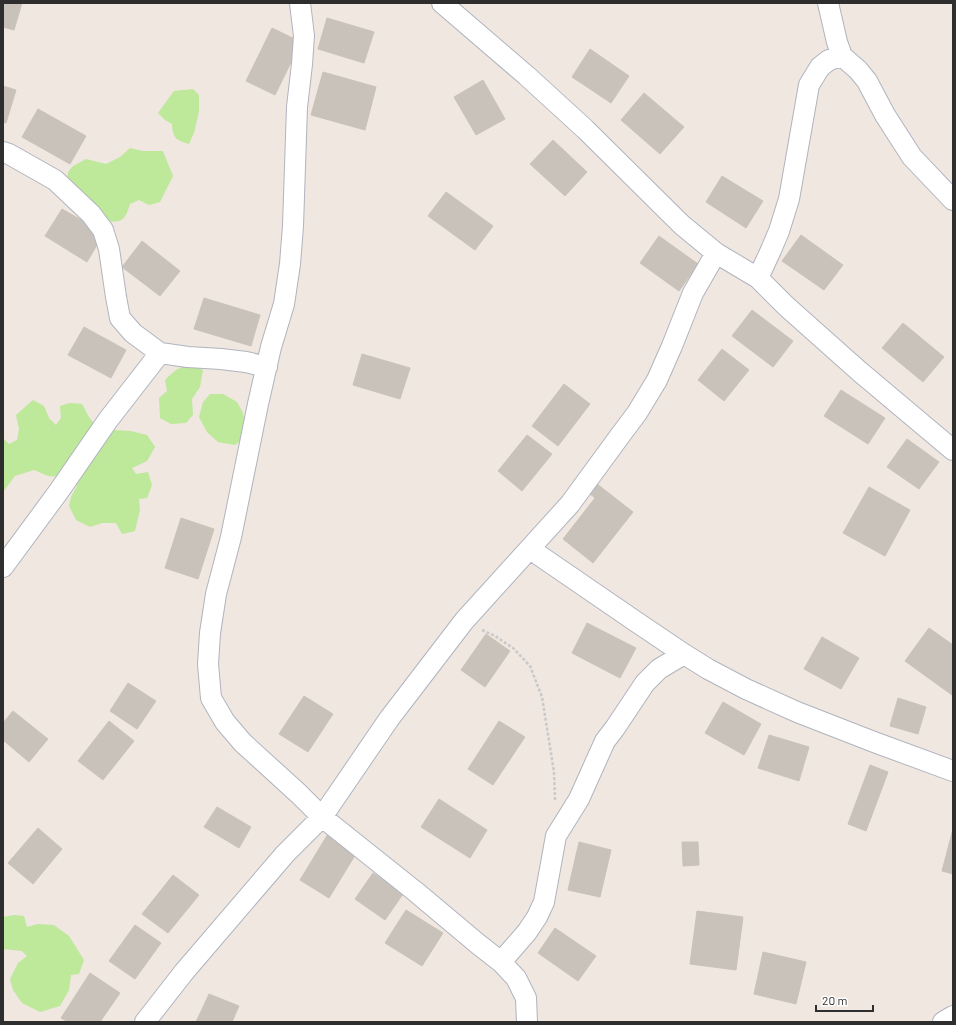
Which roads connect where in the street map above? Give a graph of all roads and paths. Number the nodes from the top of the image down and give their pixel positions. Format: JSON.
{"nodes":[{"id":1,"x":300,"y":3,"type":"edge"},
{"id":2,"x":442,"y":3,"type":"edge"},
{"id":3,"x":828,"y":3,"type":"edge"},
{"id":4,"x":842,"y":56,"type":"junction"},
{"id":5,"x":3,"y":152,"type":"edge"},
{"id":6,"x":953,"y":200,"type":"edge"},
{"id":7,"x":716,"y":253,"type":"junction"},
{"id":8,"x":758,"y":278,"type":"junction"},
{"id":9,"x":160,"y":353,"type":"junction"},
{"id":10,"x":267,"y":367,"type":"junction"},
{"id":11,"x":953,"y":450,"type":"edge"},
{"id":12,"x":530,"y":549,"type":"junction"},
{"id":13,"x":3,"y":567,"type":"edge"},
{"id":14,"x":464,"y":621,"type":"junction"},
{"id":15,"x":684,"y":654,"type":"junction"},
{"id":16,"x":953,"y":771,"type":"edge"},
{"id":17,"x":555,"y":800,"type":"dead end"},
{"id":18,"x":322,"y":817,"type":"junction"},
{"id":19,"x":501,"y":962,"type":"junction"},
{"id":20,"x":953,"y":1016,"type":"edge"},
{"id":21,"x":145,"y":1022,"type":"edge"},
{"id":22,"x":527,"y":1022,"type":"edge"},
{"id":23,"x":943,"y":1022,"type":"edge"}],
"edges":[{"from":1,"to":10,"type":"street"},
{"from":2,"to":7,"type":"street"},
{"from":3,"to":4,"type":"street"},
{"from":4,"to":6,"type":"street"},
{"from":4,"to":8,"type":"street"},
{"from":5,"to":9,"type":"street"},
{"from":7,"to":8,"type":"street"},
{"from":7,"to":12,"type":"street"},
{"from":8,"to":11,"type":"street"},
{"from":9,"to":10,"type":"street"},
{"from":9,"to":13,"type":"street"},
{"from":10,"to":18,"type":"street"},
{"from":12,"to":14,"type":"street"},
{"from":12,"to":15,"type":"street"},
{"from":14,"to":17,"type":"path"},
{"from":14,"to":18,"type":"street"},
{"from":15,"to":16,"type":"street"},
{"from":15,"to":19,"type":"street"},
{"from":18,"to":19,"type":"street"},
{"from":18,"to":21,"type":"street"},
{"from":19,"to":22,"type":"street"},
{"from":20,"to":23,"type":"street"}]}
